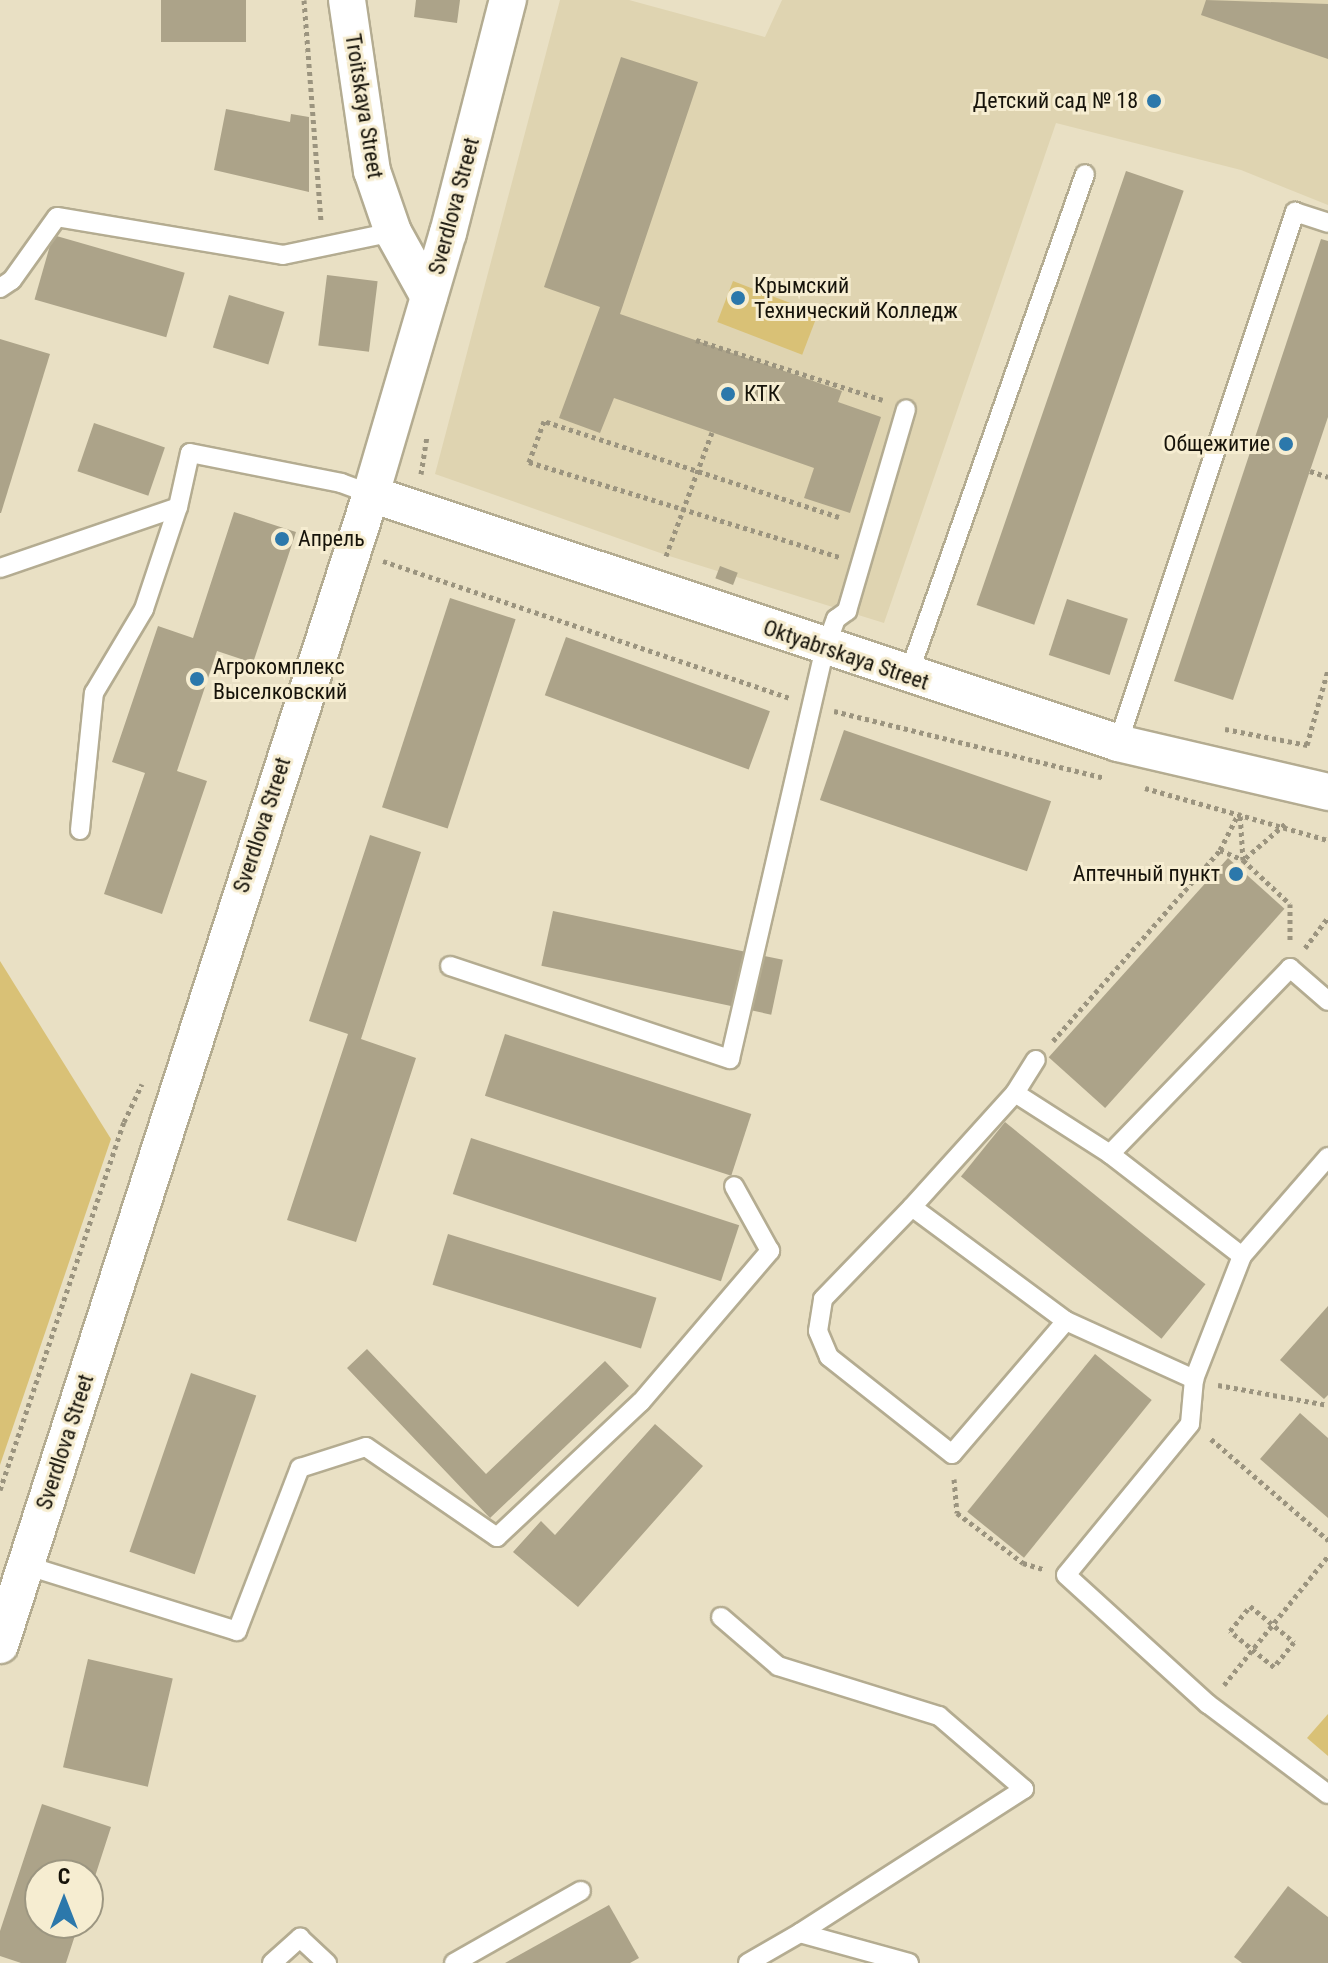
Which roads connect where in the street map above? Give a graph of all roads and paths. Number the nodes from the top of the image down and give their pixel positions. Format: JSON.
{"nodes":[{"id":1,"x":304,"y":0,"type":"edge"},
{"id":2,"x":347,"y":0,"type":"edge"},
{"id":3,"x":508,"y":0,"type":"edge"},
{"id":4,"x":1085,"y":174,"type":"dead end"},
{"id":5,"x":1328,"y":223,"type":"edge"},
{"id":6,"x":393,"y":232,"type":"junction"},
{"id":7,"x":320,"y":249,"type":"junction"},
{"id":8,"x":0,"y":288,"type":"edge"},
{"id":9,"x":429,"y":297,"type":"junction"},
{"id":10,"x":696,"y":340,"type":"dead end"},
{"id":11,"x":906,"y":409,"type":"joint"},
{"id":12,"x":712,"y":432,"type":"dead end"},
{"id":13,"x":696,"y":471,"type":"junction"},
{"id":14,"x":1310,"y":471,"type":"dead end"},
{"id":15,"x":1328,"y":477,"type":"edge"},
{"id":16,"x":371,"y":494,"type":"junction"},
{"id":17,"x":178,"y":507,"type":"junction"},
{"id":18,"x":681,"y":509,"type":"junction"},
{"id":19,"x":839,"y":517,"type":"dead end"},
{"id":20,"x":378,"y":560,"type":"dead end"},
{"id":21,"x":860,"y":563,"type":"junction"},
{"id":22,"x":663,"y":564,"type":"dead end"},
{"id":23,"x":0,"y":568,"type":"edge"},
{"id":24,"x":825,"y":649,"type":"junction"},
{"id":25,"x":1328,"y":670,"type":"edge"},
{"id":26,"x":908,"y":676,"type":"junction"},
{"id":27,"x":810,"y":705,"type":"junction"},
{"id":28,"x":1118,"y":743,"type":"junction"},
{"id":29,"x":1307,"y":745,"type":"dead end"},
{"id":30,"x":1117,"y":781,"type":"dead end"},
{"id":31,"x":1132,"y":785,"type":"dead end"},
{"id":32,"x":1328,"y":792,"type":"edge"},
{"id":33,"x":1240,"y":812,"type":"junction"},
{"id":34,"x":1285,"y":824,"type":"junction"},
{"id":35,"x":80,"y":830,"type":"dead end"},
{"id":36,"x":1328,"y":840,"type":"edge"},
{"id":37,"x":1220,"y":850,"type":"junction"},
{"id":38,"x":1243,"y":860,"type":"junction"},
{"id":39,"x":1328,"y":917,"type":"edge"},
{"id":40,"x":450,"y":966,"type":"dead end"},
{"id":41,"x":1290,"y":968,"type":"junction"},
{"id":42,"x":1328,"y":1001,"type":"edge"},
{"id":43,"x":1036,"y":1060,"type":"joint"},
{"id":44,"x":1015,"y":1093,"type":"junction"},
{"id":45,"x":1110,"y":1154,"type":"junction"},
{"id":46,"x":1328,"y":1157,"type":"edge"},
{"id":47,"x":734,"y":1186,"type":"dead end"},
{"id":48,"x":912,"y":1207,"type":"junction"},
{"id":49,"x":1242,"y":1256,"type":"junction"},
{"id":50,"x":1066,"y":1321,"type":"junction"},
{"id":51,"x":1194,"y":1379,"type":"junction"},
{"id":52,"x":1328,"y":1405,"type":"edge"},
{"id":53,"x":1190,"y":1424,"type":"junction"},
{"id":54,"x":952,"y":1454,"type":"junction"},
{"id":55,"x":1328,"y":1540,"type":"edge"},
{"id":56,"x":1328,"y":1556,"type":"edge"},
{"id":57,"x":25,"y":1565,"type":"junction"},
{"id":58,"x":1066,"y":1575,"type":"junction"},
{"id":59,"x":721,"y":1617,"type":"dead end"},
{"id":60,"x":1273,"y":1625,"type":"junction"},
{"id":61,"x":0,"y":1645,"type":"edge"},
{"id":62,"x":1252,"y":1650,"type":"junction"},
{"id":63,"x":1208,"y":1704,"type":"junction"},
{"id":64,"x":1328,"y":1794,"type":"edge"},
{"id":65,"x":581,"y":1891,"type":"dead end"},
{"id":66,"x":800,"y":1933,"type":"junction"},
{"id":67,"x":272,"y":1963,"type":"edge"},
{"id":68,"x":327,"y":1963,"type":"edge"},
{"id":69,"x":454,"y":1963,"type":"edge"},
{"id":70,"x":748,"y":1963,"type":"edge"},
{"id":71,"x":909,"y":1963,"type":"edge"}],
"edges":[{"from":1,"to":7,"type":"path"},
{"from":2,"to":6,"type":"street","name":"Troitskaya Street"},
{"from":3,"to":9,"type":"street","name":"Sverdlova Street"},
{"from":4,"to":26,"type":"lane"},
{"from":5,"to":28,"type":"lane"},
{"from":6,"to":7,"type":"lane"},
{"from":6,"to":9,"type":"street","name":"Troitskaya Street"},
{"from":7,"to":8,"type":"lane"},
{"from":9,"to":16,"type":"street","name":"Sverdlova Street"},
{"from":10,"to":11,"type":"path"},
{"from":11,"to":21,"type":"lane"},
{"from":12,"to":13,"type":"path"},
{"from":13,"to":18,"type":"path"},
{"from":13,"to":18,"type":"path"},
{"from":13,"to":19,"type":"path"},
{"from":14,"to":15,"type":"path"},
{"from":16,"to":17,"type":"lane"},
{"from":16,"to":24,"type":"street","name":"Oktyabrskaya Street"},
{"from":16,"to":57,"type":"street","name":"Sverdlova Street"},
{"from":17,"to":23,"type":"lane"},
{"from":17,"to":35,"type":"lane"},
{"from":18,"to":21,"type":"path"},
{"from":18,"to":22,"type":"path"},
{"from":20,"to":27,"type":"path"},
{"from":21,"to":24,"type":"lane"},
{"from":24,"to":26,"type":"street","name":"Oktyabrskaya Street"},
{"from":24,"to":27,"type":"lane"},
{"from":25,"to":29,"type":"path"},
{"from":26,"to":28,"type":"street","name":"Oktyabrskaya Street"},
{"from":27,"to":30,"type":"path"},
{"from":27,"to":40,"type":"lane"},
{"from":28,"to":32,"type":"street","name":"Oktyabrskaya Street"},
{"from":31,"to":33,"type":"path"},
{"from":33,"to":34,"type":"path"},
{"from":33,"to":37,"type":"path"},
{"from":33,"to":38,"type":"path"},
{"from":34,"to":36,"type":"path"},
{"from":34,"to":38,"type":"path"},
{"from":37,"to":38,"type":"path"},
{"from":37,"to":43,"type":"path"},
{"from":38,"to":41,"type":"path"},
{"from":39,"to":41,"type":"path"},
{"from":41,"to":42,"type":"lane"},
{"from":41,"to":45,"type":"lane"},
{"from":43,"to":44,"type":"lane"},
{"from":44,"to":45,"type":"lane"},
{"from":44,"to":48,"type":"lane"},
{"from":45,"to":49,"type":"lane"},
{"from":46,"to":49,"type":"lane"},
{"from":47,"to":57,"type":"lane"},
{"from":48,"to":50,"type":"lane"},
{"from":48,"to":54,"type":"lane"},
{"from":49,"to":51,"type":"lane"},
{"from":50,"to":51,"type":"lane"},
{"from":50,"to":54,"type":"lane"},
{"from":51,"to":52,"type":"path"},
{"from":51,"to":53,"type":"lane"},
{"from":53,"to":55,"type":"path"},
{"from":53,"to":58,"type":"lane"},
{"from":54,"to":58,"type":"path"},
{"from":56,"to":60,"type":"path"},
{"from":57,"to":61,"type":"street","name":"Sverdlova Street"},
{"from":58,"to":63,"type":"lane"},
{"from":59,"to":66,"type":"lane"},
{"from":60,"to":62,"type":"path"},
{"from":60,"to":62,"type":"path"},
{"from":60,"to":62,"type":"path"},
{"from":62,"to":63,"type":"path"},
{"from":63,"to":64,"type":"lane"},
{"from":65,"to":69,"type":"lane"},
{"from":66,"to":70,"type":"lane"},
{"from":66,"to":71,"type":"lane"},
{"from":67,"to":68,"type":"lane"}]}
